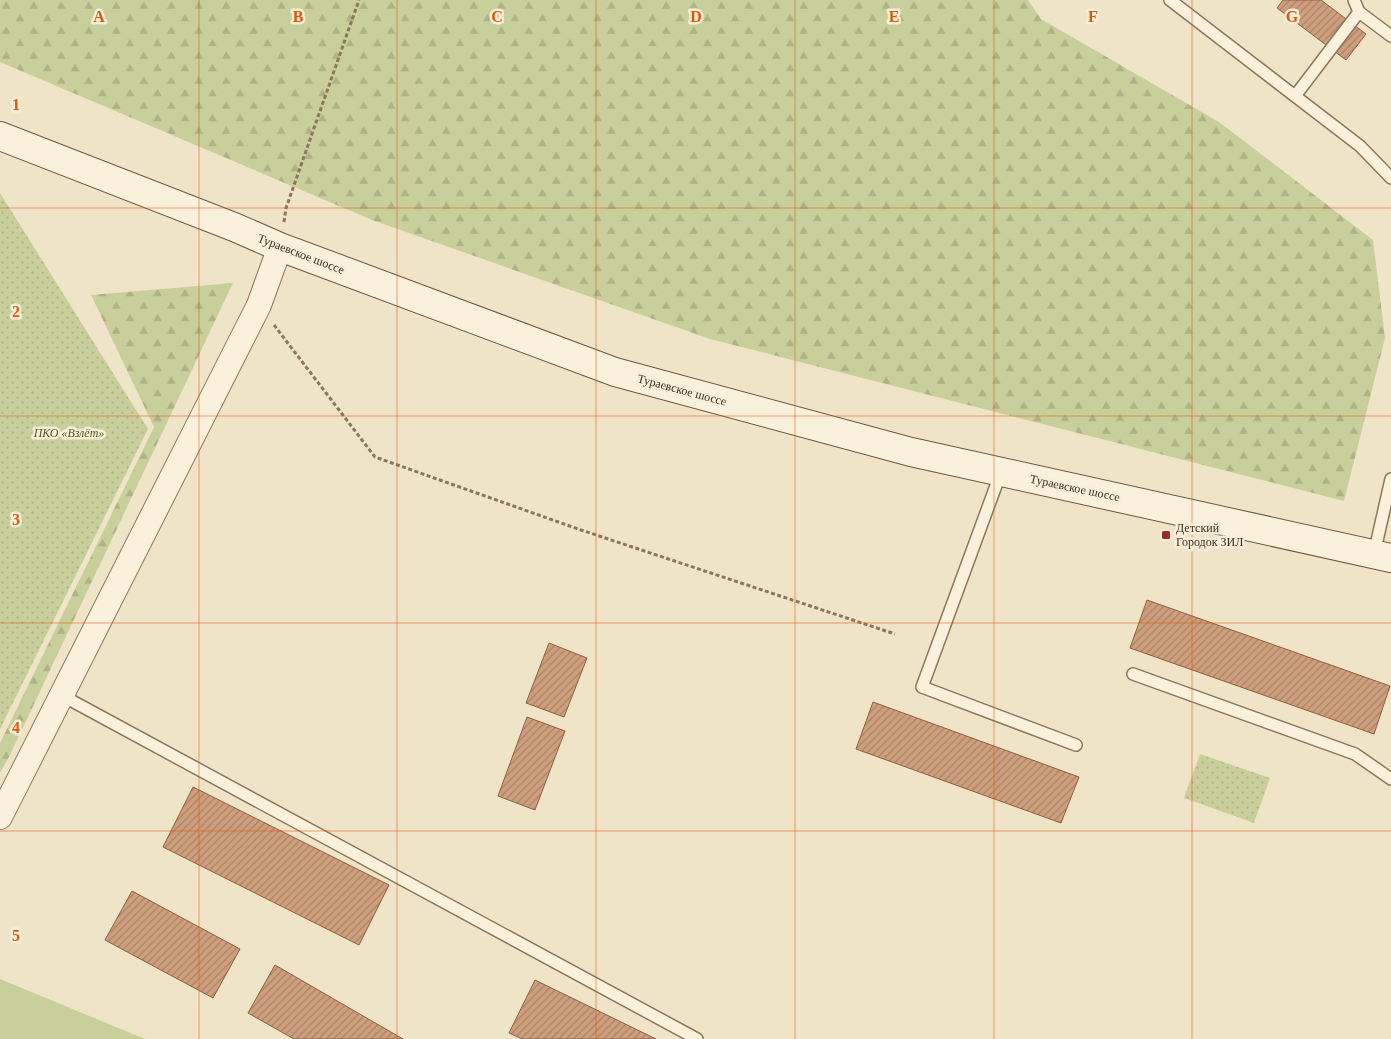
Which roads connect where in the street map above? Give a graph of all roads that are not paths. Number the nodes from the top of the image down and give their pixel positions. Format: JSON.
{"nodes":[{"id":1,"x":1170,"y":0,"type":"edge"},
{"id":2,"x":1354,"y":0,"type":"edge"},
{"id":3,"x":1359,"y":12,"type":"junction"},
{"id":4,"x":1391,"y":36,"type":"edge"},
{"id":5,"x":1295,"y":96,"type":"junction"},
{"id":6,"x":0,"y":136,"type":"edge"},
{"id":7,"x":1391,"y":178,"type":"edge"},
{"id":8,"x":280,"y":247,"type":"junction"},
{"id":9,"x":1001,"y":472,"type":"junction"},
{"id":10,"x":1391,"y":479,"type":"edge"},
{"id":11,"x":1383,"y":556,"type":"edge"},
{"id":12,"x":1134,"y":674,"type":"dead end"},
{"id":13,"x":62,"y":695,"type":"junction"},
{"id":14,"x":1076,"y":745,"type":"dead end"},
{"id":15,"x":1391,"y":779,"type":"edge"},
{"id":16,"x":6,"y":793,"type":"edge"},
{"id":17,"x":0,"y":817,"type":"edge"},
{"id":18,"x":697,"y":1039,"type":"edge"}],
"edges":[{"from":1,"to":5,"type":"lane"},
{"from":2,"to":3,"type":"lane"},
{"from":3,"to":4,"type":"lane"},
{"from":3,"to":5,"type":"lane"},
{"from":5,"to":7,"type":"lane"},
{"from":6,"to":8,"type":"main road","name":"Тураевское шоссе"},
{"from":8,"to":9,"type":"main road","name":"Тураевское шоссе"},
{"from":8,"to":13,"type":"street"},
{"from":9,"to":11,"type":"main road","name":"Тураевское шоссе"},
{"from":9,"to":14,"type":"lane"},
{"from":10,"to":11,"type":"lane"},
{"from":12,"to":15,"type":"lane"},
{"from":13,"to":16,"type":"street"},
{"from":13,"to":18,"type":"lane"},
{"from":16,"to":17,"type":"street"}]}
